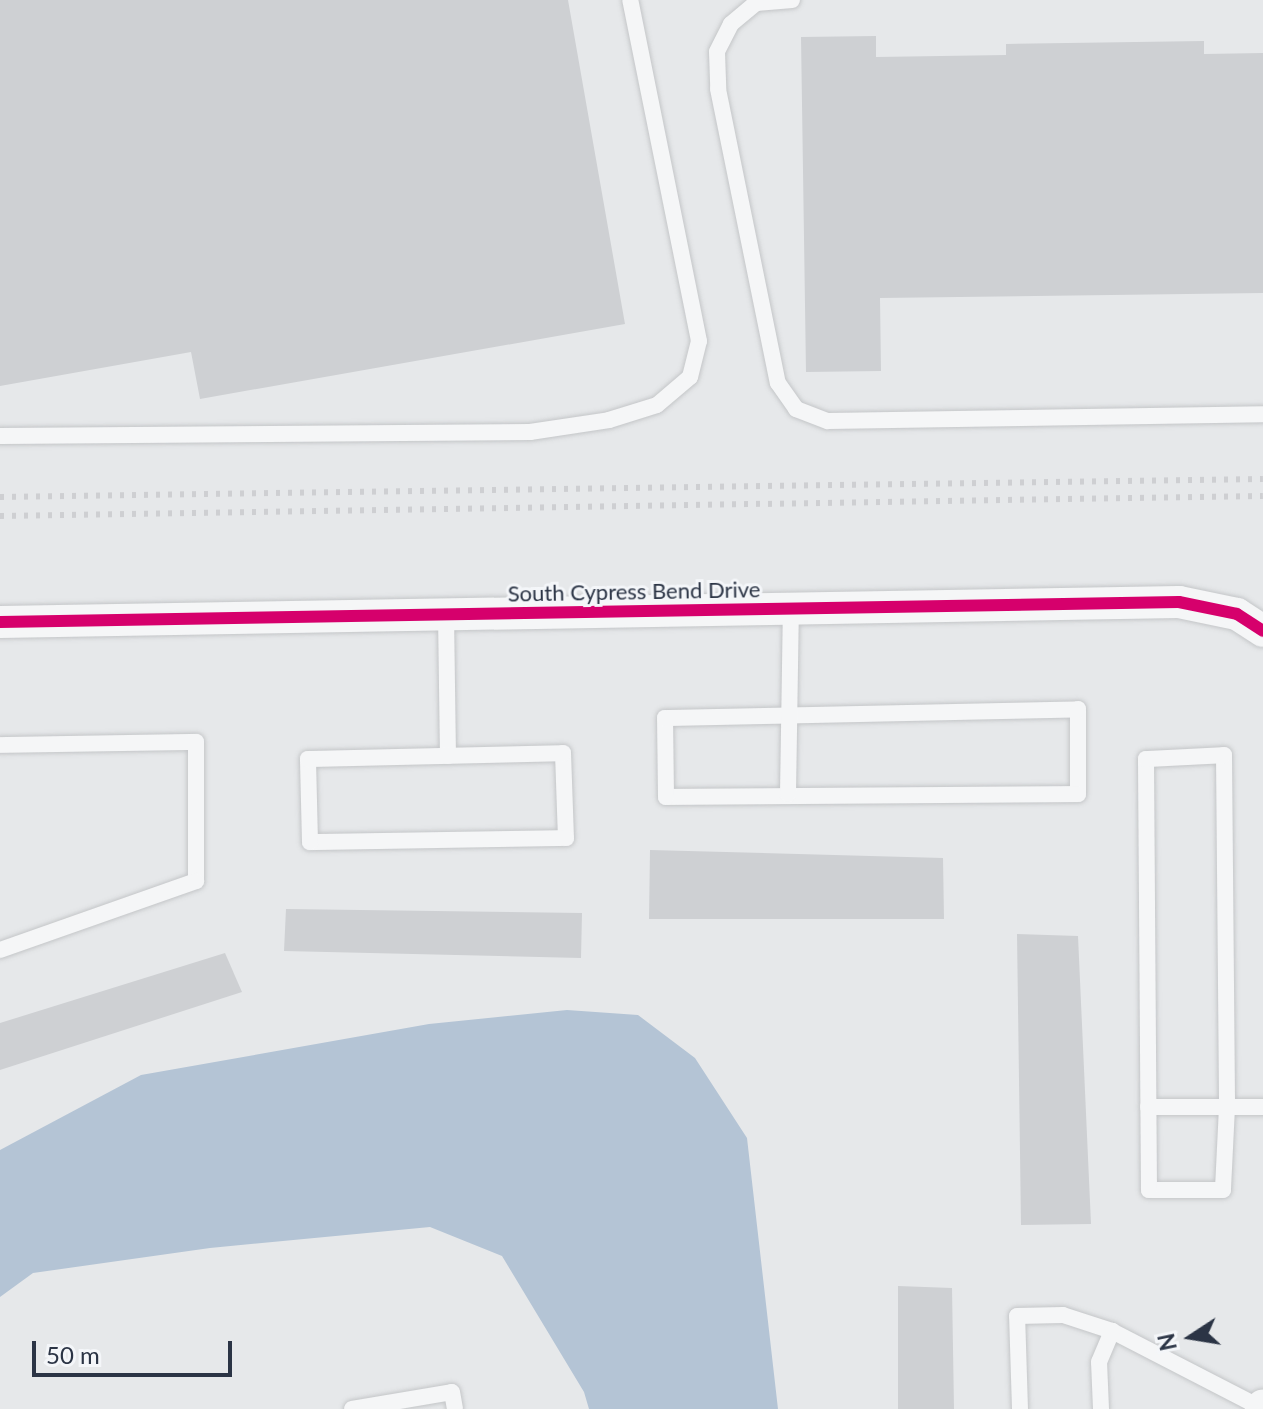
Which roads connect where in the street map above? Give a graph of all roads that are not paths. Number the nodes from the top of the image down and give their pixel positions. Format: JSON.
{"nodes":[{"id":1,"x":630,"y":0,"type":"edge"},
{"id":2,"x":792,"y":0,"type":"edge"},
{"id":3,"x":1263,"y":414,"type":"edge"},
{"id":4,"x":0,"y":436,"type":"edge"},
{"id":5,"x":791,"y":608,"type":"junction"},
{"id":6,"x":446,"y":614,"type":"junction"},
{"id":7,"x":0,"y":622,"type":"edge"},
{"id":8,"x":1263,"y":631,"type":"edge"},
{"id":9,"x":790,"y":715,"type":"junction"},
{"id":10,"x":0,"y":745,"type":"edge"},
{"id":11,"x":448,"y":756,"type":"junction"},
{"id":12,"x":788,"y":794,"type":"junction"},
{"id":13,"x":0,"y":950,"type":"edge"},
{"id":14,"x":1148,"y":1107,"type":"junction"},
{"id":15,"x":1227,"y":1107,"type":"junction"},
{"id":16,"x":1263,"y":1107,"type":"edge"},
{"id":17,"x":1112,"y":1331,"type":"junction"},
{"id":18,"x":1262,"y":1408,"type":"edge"},
{"id":19,"x":352,"y":1409,"type":"edge"},
{"id":20,"x":455,"y":1409,"type":"edge"},
{"id":21,"x":1020,"y":1409,"type":"edge"},
{"id":22,"x":1101,"y":1409,"type":"edge"}],
"edges":[{"from":1,"to":4,"type":"lane"},
{"from":2,"to":3,"type":"lane"},
{"from":5,"to":6,"type":"street","name":"South Cypress Bend Drive"},
{"from":5,"to":8,"type":"street","name":"South Cypress Bend Drive"},
{"from":5,"to":9,"type":"lane"},
{"from":6,"to":7,"type":"street","name":"South Cypress Bend Drive"},
{"from":6,"to":11,"type":"lane"},
{"from":9,"to":12,"type":"lane"},
{"from":9,"to":12,"type":"lane"},
{"from":9,"to":12,"type":"lane"},
{"from":10,"to":13,"type":"lane"},
{"from":11,"to":11,"type":"lane"},
{"from":14,"to":15,"type":"lane"},
{"from":14,"to":15,"type":"lane"},
{"from":14,"to":15,"type":"lane"},
{"from":15,"to":16,"type":"lane"},
{"from":17,"to":18,"type":"lane"},
{"from":17,"to":21,"type":"lane"},
{"from":17,"to":22,"type":"lane"},
{"from":19,"to":20,"type":"lane"}]}
